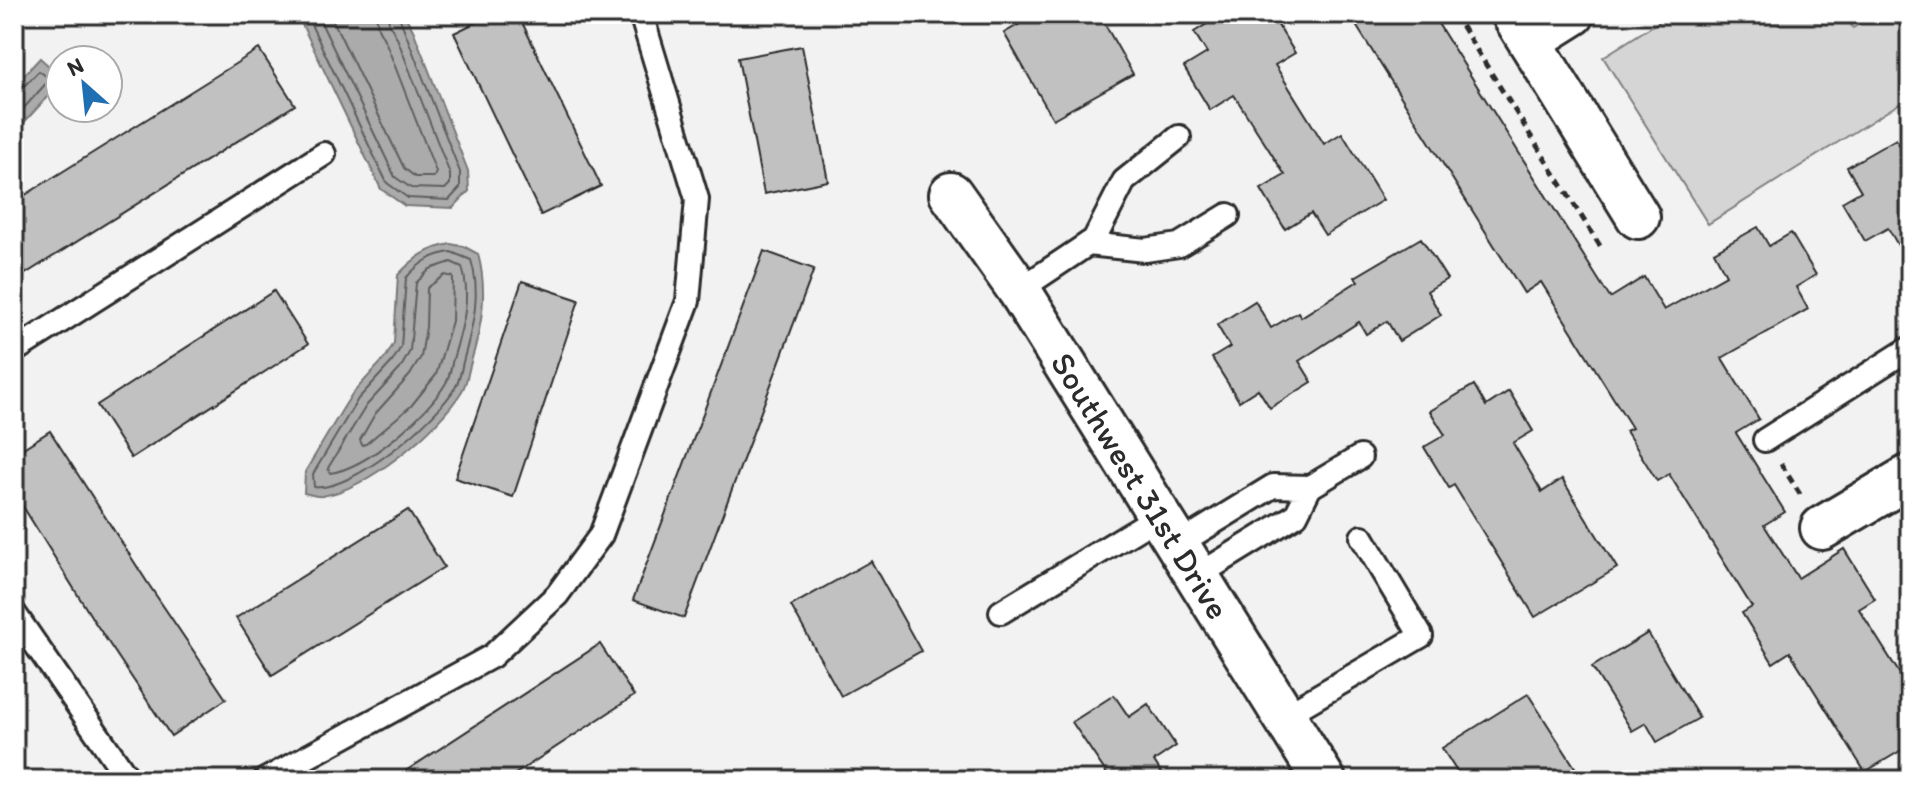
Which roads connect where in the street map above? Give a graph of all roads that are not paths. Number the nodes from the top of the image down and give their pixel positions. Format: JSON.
{"nodes":[{"id":1,"x":641,"y":14,"type":"edge"},
{"id":2,"x":1573,"y":14,"type":"edge"},
{"id":3,"x":1521,"y":28,"type":"edge"},
{"id":4,"x":1179,"y":137,"type":"dead end"},
{"id":5,"x":324,"y":154,"type":"dead end"},
{"id":6,"x":951,"y":194,"type":"dead end"},
{"id":7,"x":1228,"y":215,"type":"dead end"},
{"id":8,"x":1638,"y":217,"type":"dead end"},
{"id":9,"x":1088,"y":244,"type":"junction"},
{"id":10,"x":1019,"y":290,"type":"junction"},
{"id":11,"x":1910,"y":348,"type":"edge"},
{"id":12,"x":14,"y":351,"type":"edge"},
{"id":13,"x":1765,"y":440,"type":"road end"},
{"id":14,"x":1360,"y":457,"type":"dead end"},
{"id":15,"x":1910,"y":476,"type":"edge"},
{"id":16,"x":1310,"y":487,"type":"junction"},
{"id":17,"x":1822,"y":528,"type":"road end"},
{"id":18,"x":1362,"y":537,"type":"dead end"},
{"id":19,"x":1178,"y":546,"type":"junction"},
{"id":20,"x":1001,"y":612,"type":"dead end"},
{"id":21,"x":14,"y":613,"type":"edge"},
{"id":22,"x":1284,"y":716,"type":"junction"},
{"id":23,"x":129,"y":780,"type":"edge"},
{"id":24,"x":265,"y":780,"type":"edge"},
{"id":25,"x":1324,"y":780,"type":"edge"}],
"edges":[{"from":1,"to":24,"type":"lane"},
{"from":2,"to":3,"type":"street"},
{"from":3,"to":8,"type":"street"},
{"from":4,"to":9,"type":"lane"},
{"from":5,"to":12,"type":"lane"},
{"from":6,"to":10,"type":"street","name":"Southwest 31st Drive"},
{"from":7,"to":9,"type":"lane"},
{"from":9,"to":10,"type":"lane"},
{"from":10,"to":19,"type":"street","name":"Southwest 31st Drive"},
{"from":11,"to":13,"type":"lane"},
{"from":14,"to":16,"type":"lane"},
{"from":15,"to":17,"type":"street"},
{"from":16,"to":19,"type":"lane"},
{"from":16,"to":19,"type":"lane"},
{"from":18,"to":22,"type":"lane"},
{"from":19,"to":20,"type":"lane"},
{"from":19,"to":22,"type":"street","name":"Southwest 31st Drive"},
{"from":21,"to":23,"type":"lane"},
{"from":22,"to":25,"type":"street","name":"Southwest 31st Drive"}]}
